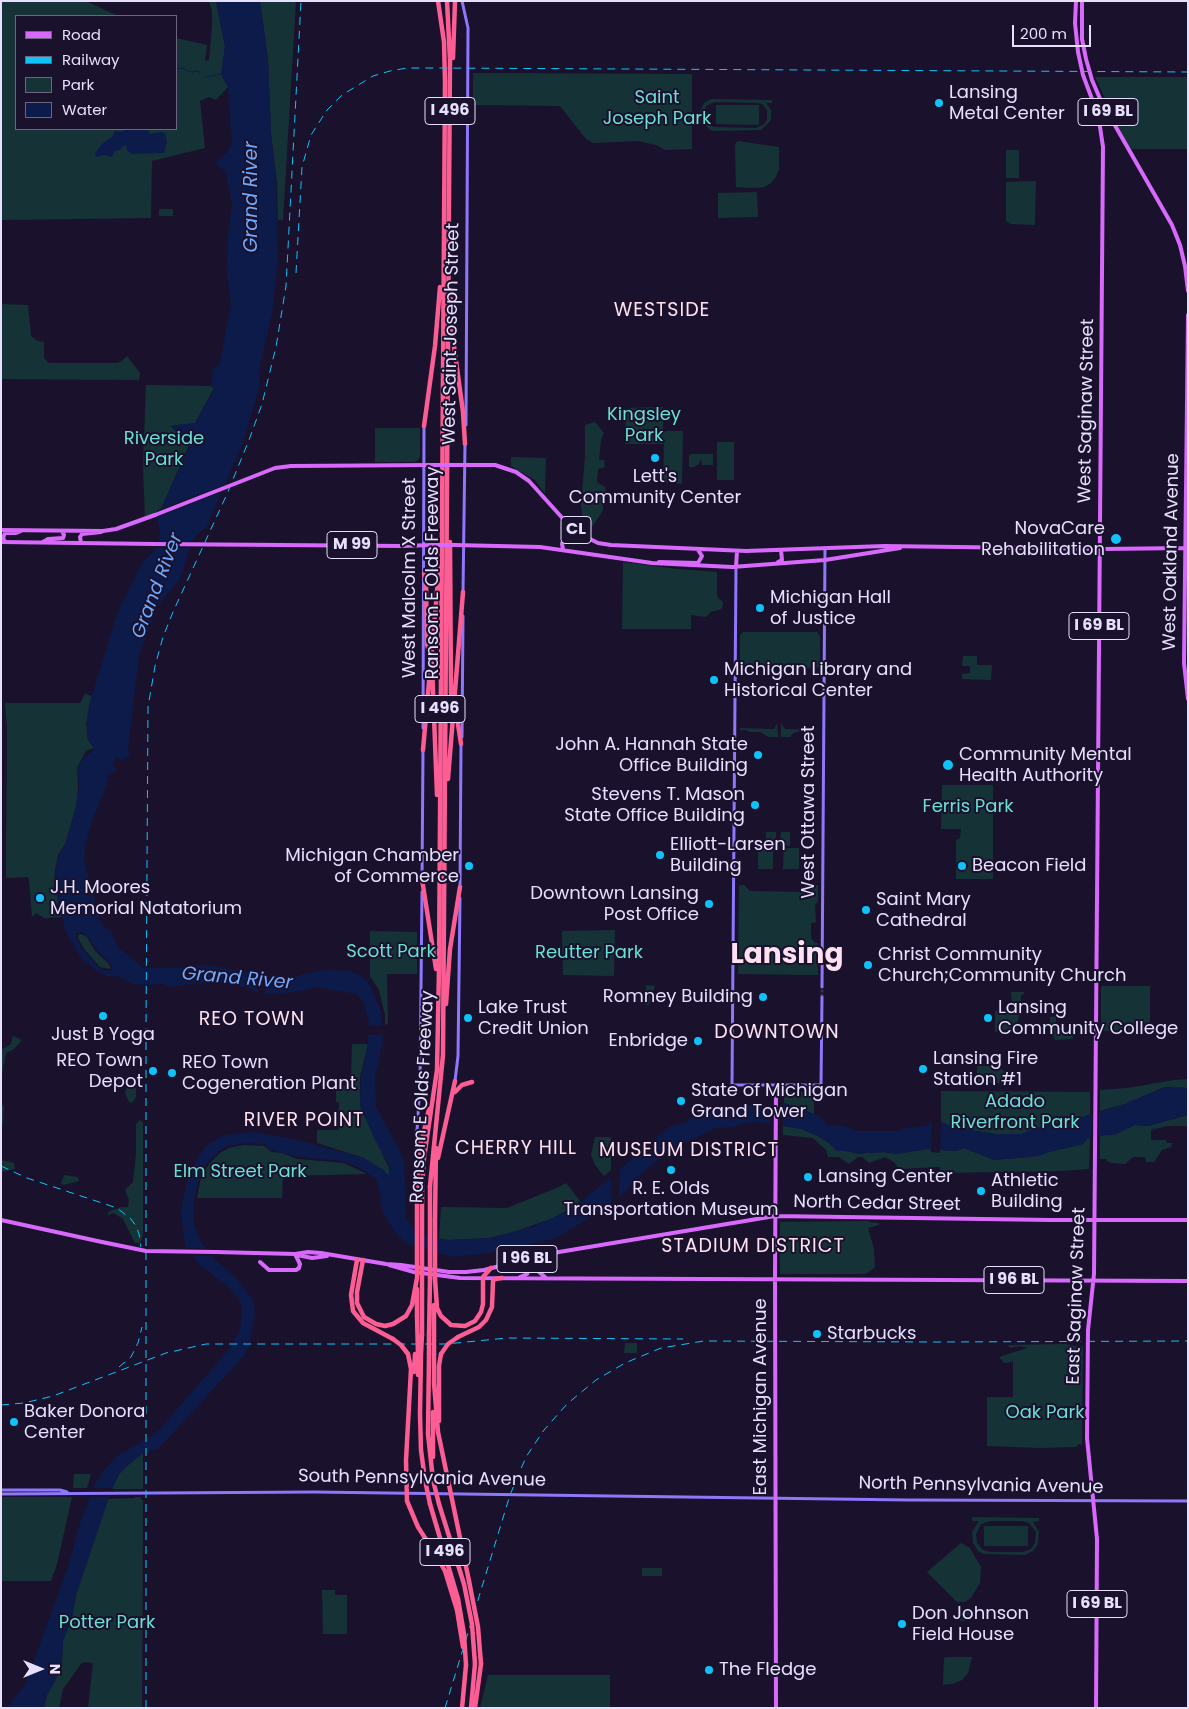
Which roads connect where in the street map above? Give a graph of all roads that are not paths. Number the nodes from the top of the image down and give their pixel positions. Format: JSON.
{"nodes":[{"id":1,"x":437,"y":1,"type":"edge"},
{"id":2,"x":447,"y":1,"type":"edge"},
{"id":3,"x":455,"y":1,"type":"edge"},
{"id":4,"x":462,"y":1,"type":"edge"},
{"id":5,"x":1076,"y":1,"type":"edge"},
{"id":6,"x":1082,"y":1,"type":"edge"},
{"id":7,"x":450,"y":122,"type":"junction"},
{"id":8,"x":444,"y":233,"type":"junction"},
{"id":9,"x":449,"y":253,"type":"junction"},
{"id":10,"x":1188,"y":291,"type":"edge"},
{"id":11,"x":1188,"y":315,"type":"edge"},
{"id":12,"x":424,"y":426,"type":"joint"},
{"id":13,"x":465,"y":444,"type":"junction"},
{"id":14,"x":424,"y":465,"type":"junction"},
{"id":15,"x":465,"y":465,"type":"junction"},
{"id":16,"x":448,"y":473,"type":"junction"},
{"id":17,"x":442,"y":525,"type":"junction"},
{"id":18,"x":1,"y":530,"type":"edge"},
{"id":19,"x":23,"y":530,"type":"junction"},
{"id":20,"x":62,"y":531,"type":"junction"},
{"id":21,"x":103,"y":531,"type":"junction"},
{"id":22,"x":580,"y":534,"type":"junction"},
{"id":23,"x":3,"y":542,"type":"edge"},
{"id":24,"x":44,"y":542,"type":"junction"},
{"id":25,"x":82,"y":543,"type":"junction"},
{"id":26,"x":424,"y":546,"type":"junction"},
{"id":27,"x":464,"y":546,"type":"junction"},
{"id":28,"x":867,"y":547,"type":"junction"},
{"id":29,"x":915,"y":547,"type":"junction"},
{"id":30,"x":825,"y":548,"type":"junction"},
{"id":31,"x":1186,"y":548,"type":"junction"},
{"id":32,"x":563,"y":549,"type":"junction"},
{"id":33,"x":1099,"y":549,"type":"junction"},
{"id":34,"x":698,"y":550,"type":"junction"},
{"id":35,"x":781,"y":550,"type":"junction"},
{"id":36,"x":737,"y":551,"type":"junction"},
{"id":37,"x":844,"y":557,"type":"junction"},
{"id":38,"x":825,"y":560,"type":"junction"},
{"id":39,"x":652,"y":562,"type":"junction"},
{"id":40,"x":746,"y":566,"type":"junction"},
{"id":41,"x":736,"y":567,"type":"junction"},
{"id":42,"x":424,"y":574,"type":"junction"},
{"id":43,"x":463,"y":592,"type":"junction"},
{"id":44,"x":1188,"y":698,"type":"edge"},
{"id":45,"x":461,"y":744,"type":"junction"},
{"id":46,"x":423,"y":750,"type":"junction"},
{"id":47,"x":445,"y":838,"type":"junction"},
{"id":48,"x":439,"y":845,"type":"junction"},
{"id":49,"x":422,"y":879,"type":"junction"},
{"id":50,"x":460,"y":887,"type":"junction"},
{"id":51,"x":822,"y":987,"type":"tunnel mouth"},
{"id":52,"x":822,"y":997,"type":"tunnel mouth"},
{"id":53,"x":438,"y":1015,"type":"junction"},
{"id":54,"x":1096,"y":1036,"type":"joint"},
{"id":55,"x":443,"y":1055,"type":"junction"},
{"id":56,"x":455,"y":1081,"type":"joint"},
{"id":57,"x":472,"y":1082,"type":"dead end"},
{"id":58,"x":776,"y":1086,"type":"junction"},
{"id":59,"x":448,"y":1113,"type":"junction"},
{"id":60,"x":417,"y":1131,"type":"joint"},
{"id":61,"x":420,"y":1186,"type":"junction"},
{"id":62,"x":433,"y":1186,"type":"junction"},
{"id":63,"x":775,"y":1216,"type":"junction"},
{"id":64,"x":1094,"y":1219,"type":"junction"},
{"id":65,"x":1,"y":1220,"type":"edge"},
{"id":66,"x":1188,"y":1220,"type":"edge"},
{"id":67,"x":295,"y":1254,"type":"junction"},
{"id":68,"x":541,"y":1255,"type":"junction"},
{"id":69,"x":360,"y":1260,"type":"junction"},
{"id":70,"x":523,"y":1260,"type":"junction"},
{"id":71,"x":260,"y":1262,"type":"dead end"},
{"id":72,"x":386,"y":1264,"type":"junction"},
{"id":73,"x":491,"y":1268,"type":"junction"},
{"id":74,"x":419,"y":1277,"type":"junction"},
{"id":75,"x":518,"y":1277,"type":"junction"},
{"id":76,"x":546,"y":1277,"type":"junction"},
{"id":77,"x":432,"y":1278,"type":"junction"},
{"id":78,"x":483,"y":1278,"type":"junction"},
{"id":79,"x":502,"y":1278,"type":"junction"},
{"id":80,"x":775,"y":1278,"type":"junction"},
{"id":81,"x":1093,"y":1280,"type":"junction"},
{"id":82,"x":1188,"y":1281,"type":"edge"},
{"id":83,"x":418,"y":1354,"type":"junction"},
{"id":84,"x":416,"y":1380,"type":"junction"},
{"id":85,"x":434,"y":1381,"type":"junction"},
{"id":86,"x":434,"y":1401,"type":"junction"},
{"id":87,"x":1,"y":1490,"type":"edge"},
{"id":88,"x":68,"y":1492,"type":"junction"},
{"id":89,"x":406,"y":1492,"type":"junction"},
{"id":90,"x":451,"y":1493,"type":"junction"},
{"id":91,"x":1,"y":1494,"type":"edge"},
{"id":92,"x":775,"y":1498,"type":"junction"},
{"id":93,"x":1093,"y":1501,"type":"junction"},
{"id":94,"x":1188,"y":1501,"type":"edge"},
{"id":95,"x":456,"y":1600,"type":"junction"},
{"id":96,"x":478,"y":1664,"type":"junction"},
{"id":97,"x":462,"y":1708,"type":"edge"},
{"id":98,"x":471,"y":1708,"type":"edge"},
{"id":99,"x":475,"y":1708,"type":"edge"},
{"id":100,"x":776,"y":1708,"type":"edge"},
{"id":101,"x":1096,"y":1708,"type":"edge"}],
"edges":[{"from":1,"to":8,"type":"highway","name":"Ransom E Olds Freeway","number":"I 496"},
{"from":2,"to":7,"type":"highway","name":"Ransom E Olds Freeway","number":"I 496"},
{"from":3,"to":7,"type":"highway"},
{"from":4,"to":13,"type":"main road","name":"West Saint Joseph Street"},
{"from":5,"to":33,"type":"main road","name":"West Saginaw Street","number":"I 69 BL"},
{"from":6,"to":10,"type":"main road","number":"I 69 BL"},
{"from":7,"to":9,"type":"highway","name":"Ransom E Olds Freeway","number":"I 496"},
{"from":8,"to":12,"type":"highway"},
{"from":8,"to":17,"type":"highway","name":"Ransom E Olds Freeway","number":"I 496"},
{"from":9,"to":13,"type":"highway"},
{"from":9,"to":16,"type":"highway","name":"Ransom E Olds Freeway","number":"I 496"},
{"from":11,"to":31,"type":"main road","name":"West Oakland Avenue"},
{"from":12,"to":14,"type":"main road","name":"West Malcolm X Street"},
{"from":13,"to":15,"type":"main road","name":"West Saint Joseph Street"},
{"from":14,"to":15,"type":"main road","bridge":true},
{"from":14,"to":21,"type":"main road","bridge":true},
{"from":14,"to":26,"type":"main road","name":"West Malcolm X Street"},
{"from":15,"to":22,"type":"main road","number":"CL"},
{"from":15,"to":27,"type":"main road","name":"West Saint Joseph Street"},
{"from":16,"to":45,"type":"highway","bridge":true},
{"from":16,"to":47,"type":"highway","name":"Ransom E Olds Freeway","number":"I 496"},
{"from":17,"to":46,"type":"highway"},
{"from":17,"to":48,"type":"highway","name":"Ransom E Olds Freeway","number":"I 496"},
{"from":18,"to":19,"type":"main road"},
{"from":19,"to":20,"type":"main road"},
{"from":19,"to":23,"type":"main road"},
{"from":20,"to":21,"type":"main road"},
{"from":20,"to":24,"type":"main road"},
{"from":21,"to":25,"type":"main road"},
{"from":22,"to":32,"type":"main road"},
{"from":22,"to":34,"type":"main road","number":"CL"},
{"from":23,"to":24,"type":"main road","number":"M 99"},
{"from":24,"to":25,"type":"main road","number":"M 99"},
{"from":25,"to":26,"type":"main road","number":"M 99","bridge":true},
{"from":26,"to":27,"type":"main road","number":"M 99","bridge":true},
{"from":26,"to":42,"type":"main road","name":"West Malcolm X Street"},
{"from":27,"to":32,"type":"main road","number":"CL"},
{"from":27,"to":43,"type":"main road","name":"West Saint Joseph Street"},
{"from":28,"to":29,"type":"main road"},
{"from":28,"to":30,"type":"main road"},
{"from":28,"to":37,"type":"main road"},
{"from":29,"to":33,"type":"main road"},
{"from":29,"to":37,"type":"main road"},
{"from":30,"to":35,"type":"main road","number":"CL"},
{"from":30,"to":38,"type":"main road","name":"West Ottawa Street"},
{"from":31,"to":33,"type":"main road"},
{"from":31,"to":44,"type":"main road","name":"West Oakland Avenue"},
{"from":32,"to":39,"type":"main road","number":"CL"},
{"from":33,"to":54,"type":"main road","name":"West Saginaw Street","number":"I 69 BL"},
{"from":34,"to":36,"type":"main road","number":"CL"},
{"from":34,"to":39,"type":"main road"},
{"from":35,"to":36,"type":"main road","number":"CL"},
{"from":35,"to":40,"type":"main road"},
{"from":36,"to":41,"type":"main road"},
{"from":37,"to":38,"type":"main road"},
{"from":38,"to":40,"type":"main road"},
{"from":38,"to":51,"type":"main road","name":"West Ottawa Street"},
{"from":39,"to":41,"type":"main road"},
{"from":40,"to":41,"type":"main road"},
{"from":41,"to":58,"type":"main road"},
{"from":42,"to":46,"type":"main road","name":"West Malcolm X Street"},
{"from":42,"to":48,"type":"highway","bridge":true},
{"from":43,"to":45,"type":"main road","name":"West Saint Joseph Street"},
{"from":43,"to":47,"type":"highway"},
{"from":45,"to":50,"type":"main road","name":"West Saint Joseph Street"},
{"from":46,"to":49,"type":"main road","name":"West Malcolm X Street"},
{"from":47,"to":55,"type":"highway","name":"Ransom E Olds Freeway","number":"I 496"},
{"from":48,"to":53,"type":"highway","name":"Ransom E Olds Freeway","number":"I 496"},
{"from":49,"to":53,"type":"highway"},
{"from":49,"to":60,"type":"main road","name":"West Malcolm X Street"},
{"from":50,"to":55,"type":"highway"},
{"from":50,"to":56,"type":"main road","name":"West Saint Joseph Street"},
{"from":52,"to":58,"type":"main road"},
{"from":53,"to":61,"type":"highway","name":"Ransom E Olds Freeway","number":"I 496"},
{"from":54,"to":64,"type":"main road","name":"East Saginaw Street","number":"I 69 BL"},
{"from":55,"to":62,"type":"highway","name":"Ransom E Olds Freeway","number":"I 496"},
{"from":56,"to":59,"type":"highway"},
{"from":57,"to":59,"type":"highway"},
{"from":58,"to":63,"type":"main road","name":"East Michigan Avenue"},
{"from":59,"to":62,"type":"highway"},
{"from":60,"to":61,"type":"highway"},
{"from":61,"to":74,"type":"highway","name":"Ransom E Olds Freeway","number":"I 496","bridge":true},
{"from":62,"to":77,"type":"highway","name":"Ransom E Olds Freeway","number":"I 496","bridge":true},
{"from":63,"to":64,"type":"main road","name":"North Cedar Street","number":"I 96 BL"},
{"from":63,"to":68,"type":"main road","number":"I 96 BL"},
{"from":63,"to":80,"type":"main road","name":"East Michigan Avenue"},
{"from":64,"to":66,"type":"main road","name":"North Cedar Street","number":"I 96 BL"},
{"from":64,"to":81,"type":"main road","name":"East Saginaw Street","number":"I 69 BL"},
{"from":65,"to":67,"type":"main road","number":"I 96 BL","bridge":true},
{"from":67,"to":69,"type":"main road","number":"I 96 BL"},
{"from":67,"to":71,"type":"main road"},
{"from":68,"to":70,"type":"main road","number":"I 96 BL"},
{"from":68,"to":76,"type":"main road"},
{"from":69,"to":72,"type":"main road","number":"I 96 BL"},
{"from":69,"to":74,"type":"highway"},
{"from":69,"to":84,"type":"highway","bridge":true},
{"from":70,"to":73,"type":"main road","number":"I 96 BL"},
{"from":70,"to":75,"type":"main road"},
{"from":72,"to":73,"type":"main road","number":"I 96 BL"},
{"from":72,"to":78,"type":"main road","number":"I 96 BL"},
{"from":73,"to":78,"type":"highway"},
{"from":74,"to":83,"type":"highway","bridge":true},
{"from":74,"to":83,"type":"highway","name":"Ransom E Olds Freeway","number":"I 496","bridge":true},
{"from":75,"to":76,"type":"main road","number":"I 96 BL"},
{"from":75,"to":79,"type":"main road","number":"I 96 BL"},
{"from":76,"to":80,"type":"main road","number":"I 96 BL"},
{"from":77,"to":78,"type":"highway"},
{"from":77,"to":85,"type":"highway","name":"Ransom E Olds Freeway","number":"I 496","bridge":true},
{"from":78,"to":79,"type":"main road","number":"I 96 BL"},
{"from":79,"to":85,"type":"highway","bridge":true},
{"from":80,"to":81,"type":"main road","number":"I 96 BL"},
{"from":80,"to":92,"type":"main road","name":"East Michigan Avenue"},
{"from":81,"to":82,"type":"main road","number":"I 96 BL"},
{"from":81,"to":93,"type":"main road","name":"East Saginaw Street","number":"I 69 BL"},
{"from":83,"to":84,"type":"highway"},
{"from":83,"to":84,"type":"highway","name":"Ransom E Olds Freeway","number":"I 496"},
{"from":84,"to":89,"type":"highway"},
{"from":84,"to":95,"type":"highway","number":"I 496","bridge":true},
{"from":85,"to":86,"type":"highway","number":"I 496"},
{"from":85,"to":86,"type":"highway"},
{"from":86,"to":90,"type":"highway"},
{"from":86,"to":96,"type":"highway","number":"I 496","bridge":true},
{"from":87,"to":88,"type":"main road","name":"South Pennsylvania Avenue"},
{"from":88,"to":89,"type":"main road","name":"South Pennsylvania Avenue"},
{"from":88,"to":91,"type":"main road","name":"South Pennsylvania Avenue"},
{"from":89,"to":90,"type":"main road","name":"South Pennsylvania Avenue"},
{"from":89,"to":95,"type":"highway"},
{"from":90,"to":92,"type":"main road","name":"South Pennsylvania Avenue"},
{"from":90,"to":96,"type":"highway","bridge":true},
{"from":92,"to":93,"type":"main road","name":"North Pennsylvania Avenue"},
{"from":92,"to":100,"type":"main road","name":"East Michigan Avenue"},
{"from":93,"to":94,"type":"main road","name":"North Pennsylvania Avenue"},
{"from":93,"to":101,"type":"main road","name":"East Saginaw Street","number":"I 69 BL"},
{"from":95,"to":97,"type":"highway","number":"I 496","bridge":true},
{"from":96,"to":98,"type":"highway","number":"I 496"},
{"from":96,"to":99,"type":"highway"}]}
